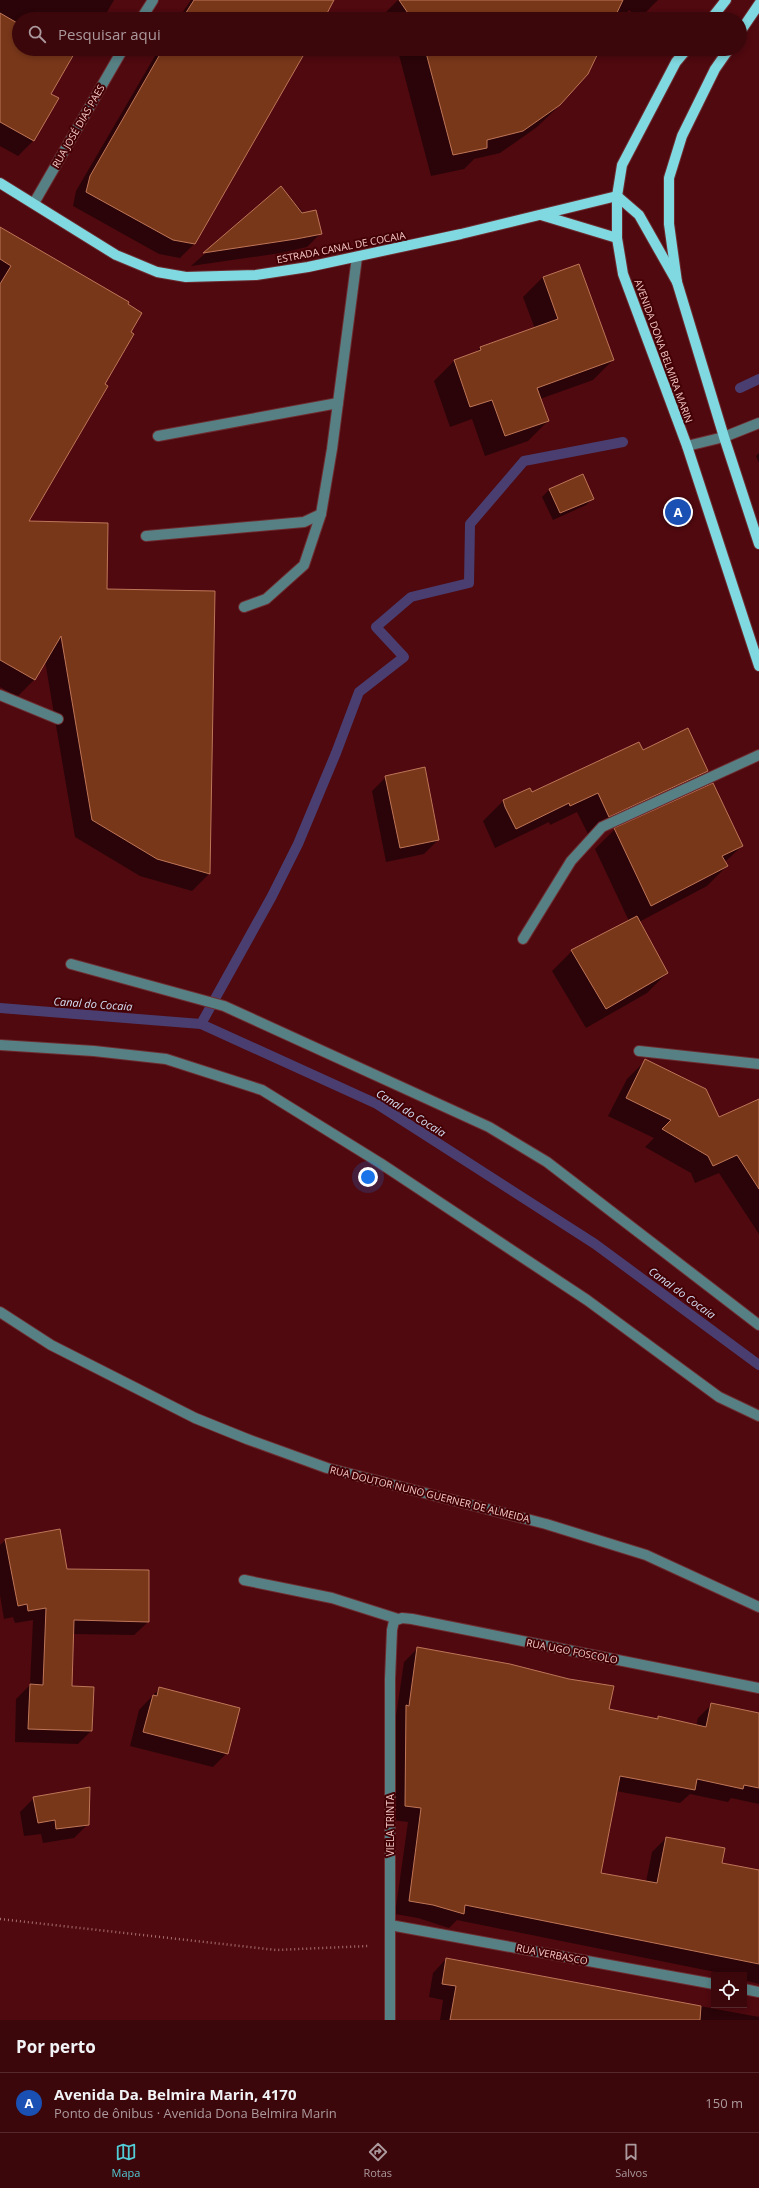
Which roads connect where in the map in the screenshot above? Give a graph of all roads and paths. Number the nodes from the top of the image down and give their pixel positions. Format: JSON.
{"nodes":[{"id":1,"x":153,"y":0,"type":"edge"},
{"id":2,"x":726,"y":0,"type":"edge"},
{"id":3,"x":759,"y":4,"type":"edge"},
{"id":4,"x":145,"y":12,"type":"edge"},
{"id":5,"x":717,"y":12,"type":"edge"},
{"id":6,"x":747,"y":22,"type":"edge"},
{"id":7,"x":119,"y":56,"type":"edge"},
{"id":8,"x":681,"y":56,"type":"edge"},
{"id":9,"x":724,"y":56,"type":"edge"},
{"id":10,"x":0,"y":183,"type":"edge"},
{"id":11,"x":617,"y":196,"type":"junction"},
{"id":12,"x":34,"y":203,"type":"junction"},
{"id":13,"x":539,"y":215,"type":"junction"},
{"id":14,"x":617,"y":238,"type":"junction"},
{"id":15,"x":357,"y":257,"type":"junction"},
{"id":16,"x":677,"y":282,"type":"junction"},
{"id":17,"x":338,"y":403,"type":"junction"},
{"id":18,"x":759,"y":423,"type":"edge"},
{"id":19,"x":158,"y":436,"type":"dead end"},
{"id":20,"x":724,"y":437,"type":"junction"},
{"id":21,"x":687,"y":446,"type":"junction"},
{"id":22,"x":321,"y":514,"type":"junction"},
{"id":23,"x":146,"y":536,"type":"dead end"},
{"id":24,"x":759,"y":544,"type":"edge"},
{"id":25,"x":244,"y":607,"type":"dead end"},
{"id":26,"x":759,"y":666,"type":"edge"},
{"id":27,"x":0,"y":695,"type":"edge"},
{"id":28,"x":58,"y":719,"type":"dead end"},
{"id":29,"x":759,"y":755,"type":"edge"},
{"id":30,"x":523,"y":939,"type":"dead end"},
{"id":31,"x":71,"y":964,"type":"dead end"},
{"id":32,"x":0,"y":1045,"type":"edge"},
{"id":33,"x":639,"y":1051,"type":"dead end"},
{"id":34,"x":759,"y":1064,"type":"edge"},
{"id":35,"x":0,"y":1312,"type":"edge"},
{"id":36,"x":759,"y":1326,"type":"edge"},
{"id":37,"x":759,"y":1416,"type":"edge"},
{"id":38,"x":244,"y":1580,"type":"dead end"},
{"id":39,"x":759,"y":1607,"type":"edge"},
{"id":40,"x":398,"y":1619,"type":"junction"},
{"id":41,"x":759,"y":1688,"type":"edge"},
{"id":42,"x":0,"y":1919,"type":"edge"},
{"id":43,"x":390,"y":1925,"type":"junction"},
{"id":44,"x":390,"y":1944,"type":"junction"},
{"id":45,"x":711,"y":1983,"type":"edge"},
{"id":46,"x":747,"y":1990,"type":"edge"},
{"id":47,"x":759,"y":1992,"type":"edge"},
{"id":48,"x":390,"y":2020,"type":"edge"}],
"edges":[{"from":1,"to":4,"type":"street"},
{"from":2,"to":5,"type":"main road"},
{"from":3,"to":6,"type":"main road"},
{"from":7,"to":12,"type":"street","name":"RUA JOSÉ DIAS PAES"},
{"from":8,"to":11,"type":"main road","name":"AVENIDA DONA BELMIRA MARIN"},
{"from":9,"to":16,"type":"main road"},
{"from":10,"to":12,"type":"main road","name":"ESTRADA CANAL DE COCAIA"},
{"from":11,"to":13,"type":"main road","name":"ESTRADA CANAL DE COCAIA"},
{"from":11,"to":14,"type":"main road","name":"AVENIDA DONA BELMIRA MARIN"},
{"from":11,"to":16,"type":"main road"},
{"from":12,"to":15,"type":"main road","name":"ESTRADA CANAL DE COCAIA"},
{"from":13,"to":14,"type":"main road","name":"ESTRADA CANAL DE COCAIA"},
{"from":13,"to":15,"type":"main road","name":"ESTRADA CANAL DE COCAIA"},
{"from":14,"to":21,"type":"main road","name":"AVENIDA DONA BELMIRA MARIN"},
{"from":15,"to":17,"type":"street"},
{"from":16,"to":20,"type":"main road"},
{"from":17,"to":19,"type":"street"},
{"from":17,"to":22,"type":"street"},
{"from":18,"to":20,"type":"street"},
{"from":20,"to":21,"type":"street"},
{"from":20,"to":24,"type":"main road"},
{"from":21,"to":26,"type":"main road","name":"AVENIDA DONA BELMIRA MARIN"},
{"from":22,"to":23,"type":"street"},
{"from":22,"to":25,"type":"street"},
{"from":27,"to":28,"type":"street"},
{"from":29,"to":30,"type":"street"},
{"from":31,"to":36,"type":"street"},
{"from":32,"to":37,"type":"street"},
{"from":33,"to":34,"type":"street"},
{"from":35,"to":39,"type":"street","name":"RUA DOUTOR NUNO GUERNER DE ALMEIDA"},
{"from":38,"to":40,"type":"street","name":"RUA UGO FOSCOLO"},
{"from":40,"to":41,"type":"street","name":"RUA UGO FOSCOLO"},
{"from":40,"to":43,"type":"street","name":"VIELA TRINTA"},
{"from":42,"to":44,"type":"path"},
{"from":43,"to":44,"type":"street","name":"VIELA TRINTA"},
{"from":43,"to":45,"type":"street","name":"RUA VERBASCO"},
{"from":44,"to":48,"type":"street","name":"VIELA TRINTA"},
{"from":46,"to":47,"type":"street"}]}
